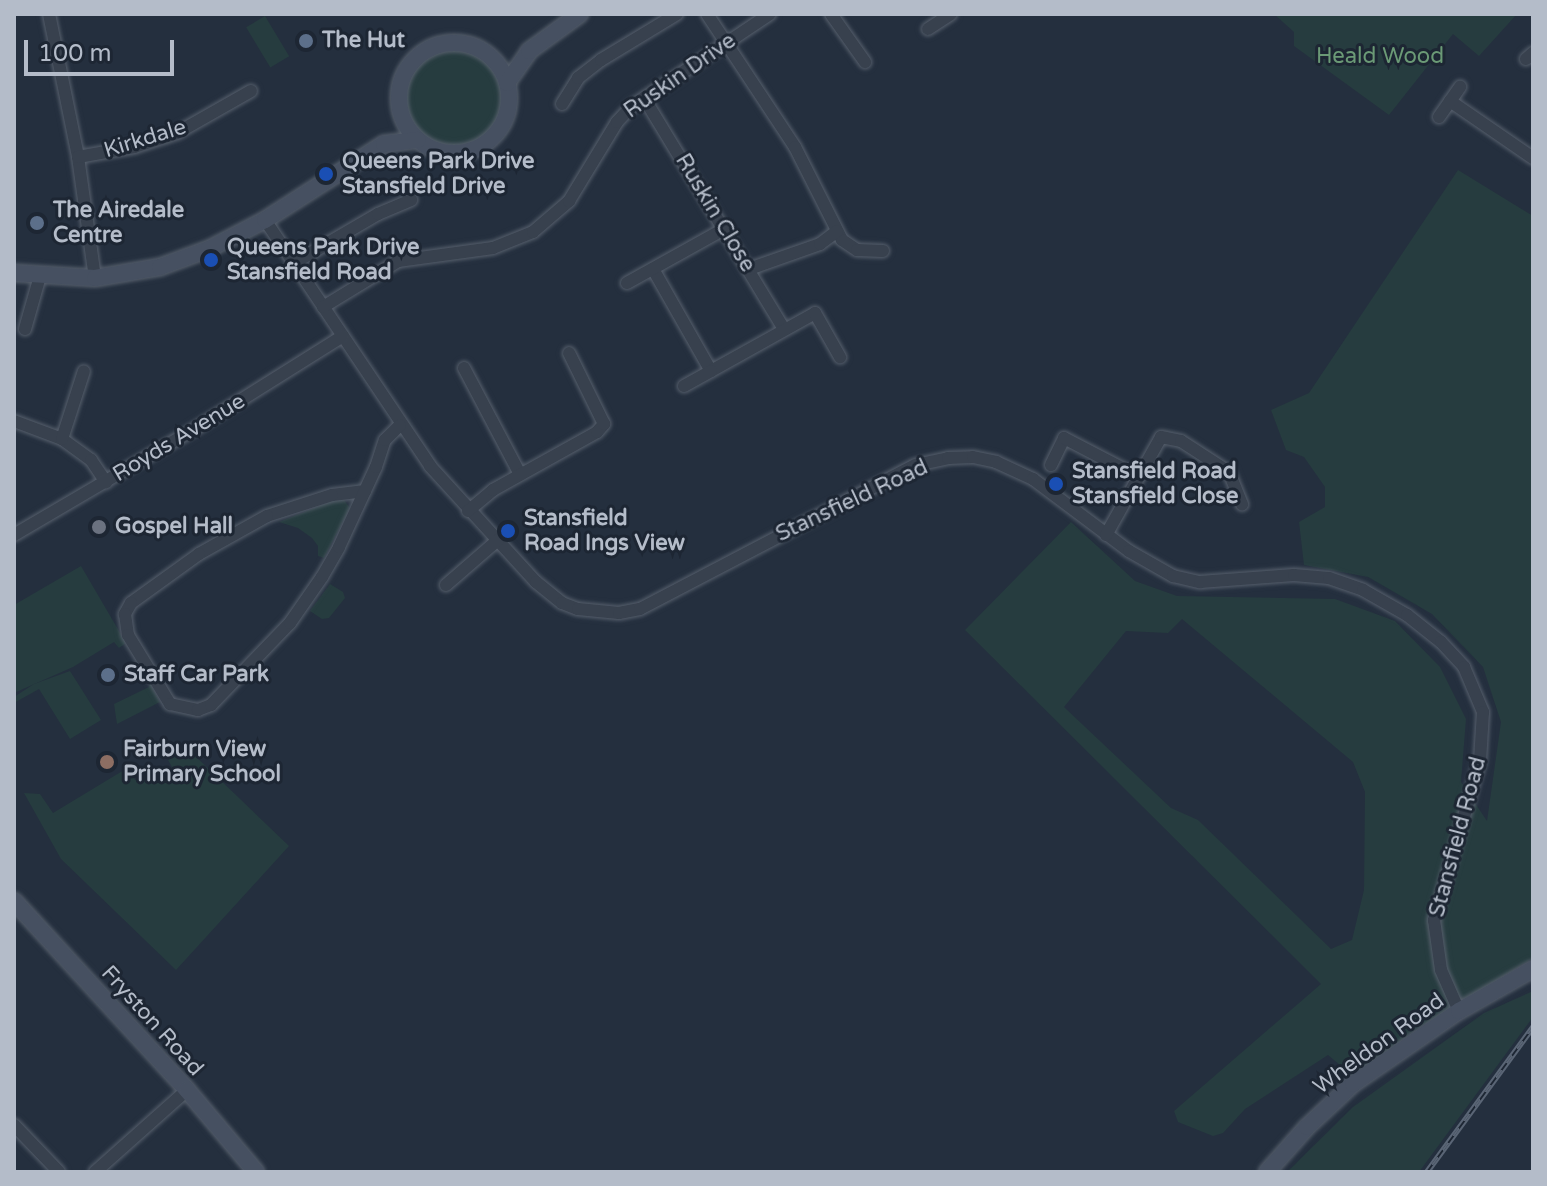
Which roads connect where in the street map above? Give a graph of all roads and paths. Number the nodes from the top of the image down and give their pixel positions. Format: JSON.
{"nodes":[{"id":1,"x":49,"y":14,"type":"edge"},
{"id":2,"x":580,"y":14,"type":"edge"},
{"id":3,"x":677,"y":14,"type":"edge"},
{"id":4,"x":707,"y":14,"type":"edge"},
{"id":5,"x":770,"y":14,"type":"edge"},
{"id":6,"x":831,"y":14,"type":"edge"},
{"id":7,"x":951,"y":14,"type":"edge"},
{"id":8,"x":928,"y":29,"type":"dead end"},
{"id":9,"x":725,"y":43,"type":"junction"},
{"id":10,"x":529,"y":51,"type":"junction"},
{"id":11,"x":491,"y":58,"type":"junction"},
{"id":12,"x":865,"y":62,"type":"dead end"},
{"id":13,"x":507,"y":83,"type":"junction"},
{"id":14,"x":1460,"y":87,"type":"dead end"},
{"id":15,"x":251,"y":91,"type":"dead end"},
{"id":16,"x":644,"y":98,"type":"junction"},
{"id":17,"x":1450,"y":101,"type":"junction"},
{"id":18,"x":562,"y":104,"type":"dead end"},
{"id":19,"x":400,"y":110,"type":"junction"},
{"id":20,"x":1439,"y":117,"type":"dead end"},
{"id":21,"x":418,"y":140,"type":"junction"},
{"id":22,"x":384,"y":144,"type":"junction"},
{"id":23,"x":78,"y":157,"type":"junction"},
{"id":24,"x":1533,"y":158,"type":"edge"},
{"id":25,"x":411,"y":200,"type":"dead end"},
{"id":26,"x":265,"y":220,"type":"junction"},
{"id":27,"x":724,"y":229,"type":"junction"},
{"id":28,"x":837,"y":231,"type":"junction"},
{"id":29,"x":883,"y":251,"type":"dead end"},
{"id":30,"x":294,"y":263,"type":"junction"},
{"id":31,"x":653,"y":269,"type":"junction"},
{"id":32,"x":749,"y":269,"type":"junction"},
{"id":33,"x":14,"y":273,"type":"edge"},
{"id":34,"x":40,"y":276,"type":"junction"},
{"id":35,"x":95,"y":278,"type":"junction"},
{"id":36,"x":627,"y":283,"type":"dead end"},
{"id":37,"x":323,"y":307,"type":"junction"},
{"id":38,"x":25,"y":329,"type":"dead end"},
{"id":39,"x":784,"y":329,"type":"junction"},
{"id":40,"x":343,"y":336,"type":"junction"},
{"id":41,"x":569,"y":353,"type":"dead end"},
{"id":42,"x":840,"y":357,"type":"dead end"},
{"id":43,"x":464,"y":368,"type":"dead end"},
{"id":44,"x":84,"y":371,"type":"dead end"},
{"id":45,"x":711,"y":371,"type":"junction"},
{"id":46,"x":684,"y":386,"type":"dead end"},
{"id":47,"x":14,"y":421,"type":"edge"},
{"id":48,"x":400,"y":425,"type":"junction"},
{"id":49,"x":62,"y":439,"type":"junction"},
{"id":50,"x":1051,"y":465,"type":"dead end"},
{"id":51,"x":520,"y":474,"type":"junction"},
{"id":52,"x":1137,"y":476,"type":"junction"},
{"id":53,"x":106,"y":482,"type":"junction"},
{"id":54,"x":365,"y":491,"type":"junction"},
{"id":55,"x":1242,"y":505,"type":"dead end"},
{"id":56,"x":468,"y":511,"type":"junction"},
{"id":57,"x":14,"y":535,"type":"edge"},
{"id":58,"x":1106,"y":535,"type":"junction"},
{"id":59,"x":498,"y":540,"type":"junction"},
{"id":60,"x":446,"y":585,"type":"dead end"},
{"id":61,"x":14,"y":901,"type":"edge"},
{"id":62,"x":1533,"y":969,"type":"edge"},
{"id":63,"x":1459,"y":1011,"type":"junction"},
{"id":64,"x":187,"y":1090,"type":"junction"},
{"id":65,"x":14,"y":1125,"type":"edge"},
{"id":66,"x":59,"y":1172,"type":"edge"},
{"id":67,"x":95,"y":1172,"type":"edge"},
{"id":68,"x":256,"y":1172,"type":"edge"},
{"id":69,"x":1267,"y":1172,"type":"edge"}],
"edges":[{"from":1,"to":23,"type":"street"},
{"from":2,"to":10,"type":"street"},
{"from":3,"to":18,"type":"street"},
{"from":4,"to":9,"type":"street"},
{"from":5,"to":9,"type":"street","name":"Ruskin Drive"},
{"from":6,"to":12,"type":"street"},
{"from":7,"to":8,"type":"street"},
{"from":9,"to":16,"type":"street","name":"Ruskin Drive"},
{"from":9,"to":28,"type":"street"},
{"from":10,"to":11,"type":"street"},
{"from":10,"to":13,"type":"street"},
{"from":11,"to":13,"type":"street"},
{"from":11,"to":19,"type":"street"},
{"from":13,"to":21,"type":"street"},
{"from":14,"to":17,"type":"street"},
{"from":15,"to":23,"type":"street","name":"Kirkdale"},
{"from":16,"to":27,"type":"street","name":"Ruskin Close"},
{"from":16,"to":37,"type":"street","name":"Ruskin Drive"},
{"from":17,"to":20,"type":"street"},
{"from":17,"to":24,"type":"street"},
{"from":19,"to":21,"type":"street"},
{"from":19,"to":22,"type":"street"},
{"from":21,"to":22,"type":"street"},
{"from":22,"to":26,"type":"street"},
{"from":23,"to":35,"type":"street"},
{"from":25,"to":30,"type":"street"},
{"from":26,"to":30,"type":"street","name":"Stansfield Road"},
{"from":26,"to":35,"type":"street"},
{"from":27,"to":31,"type":"street"},
{"from":27,"to":32,"type":"street","name":"Ruskin Close"},
{"from":28,"to":29,"type":"street"},
{"from":28,"to":32,"type":"street"},
{"from":30,"to":37,"type":"street","name":"Stansfield Road"},
{"from":31,"to":36,"type":"street"},
{"from":31,"to":45,"type":"street"},
{"from":32,"to":39,"type":"street","name":"Ruskin Close"},
{"from":33,"to":34,"type":"street"},
{"from":34,"to":35,"type":"street"},
{"from":34,"to":38,"type":"street"},
{"from":37,"to":40,"type":"street","name":"Stansfield Road"},
{"from":39,"to":42,"type":"street"},
{"from":39,"to":45,"type":"street"},
{"from":40,"to":48,"type":"street","name":"Stansfield Road"},
{"from":40,"to":53,"type":"street","name":"Royds Avenue"},
{"from":41,"to":51,"type":"street"},
{"from":43,"to":51,"type":"street"},
{"from":44,"to":49,"type":"street"},
{"from":45,"to":46,"type":"street"},
{"from":47,"to":49,"type":"street"},
{"from":48,"to":54,"type":"street"},
{"from":48,"to":56,"type":"street","name":"Stansfield Road"},
{"from":49,"to":53,"type":"street"},
{"from":50,"to":52,"type":"street"},
{"from":51,"to":56,"type":"street"},
{"from":52,"to":55,"type":"street"},
{"from":52,"to":58,"type":"street"},
{"from":53,"to":57,"type":"street","name":"Royds Avenue"},
{"from":54,"to":54,"type":"street"},
{"from":56,"to":59,"type":"street","name":"Stansfield Road"},
{"from":58,"to":59,"type":"street","name":"Stansfield Road"},
{"from":58,"to":63,"type":"street","name":"Stansfield Road"},
{"from":59,"to":60,"type":"street"},
{"from":61,"to":64,"type":"street","name":"Fryston Road"},
{"from":62,"to":63,"type":"street","name":"Wheldon Road"},
{"from":63,"to":69,"type":"street","name":"Wheldon Road"},
{"from":64,"to":67,"type":"street"},
{"from":64,"to":68,"type":"street","name":"Fryston Road"},
{"from":65,"to":66,"type":"street"}]}
